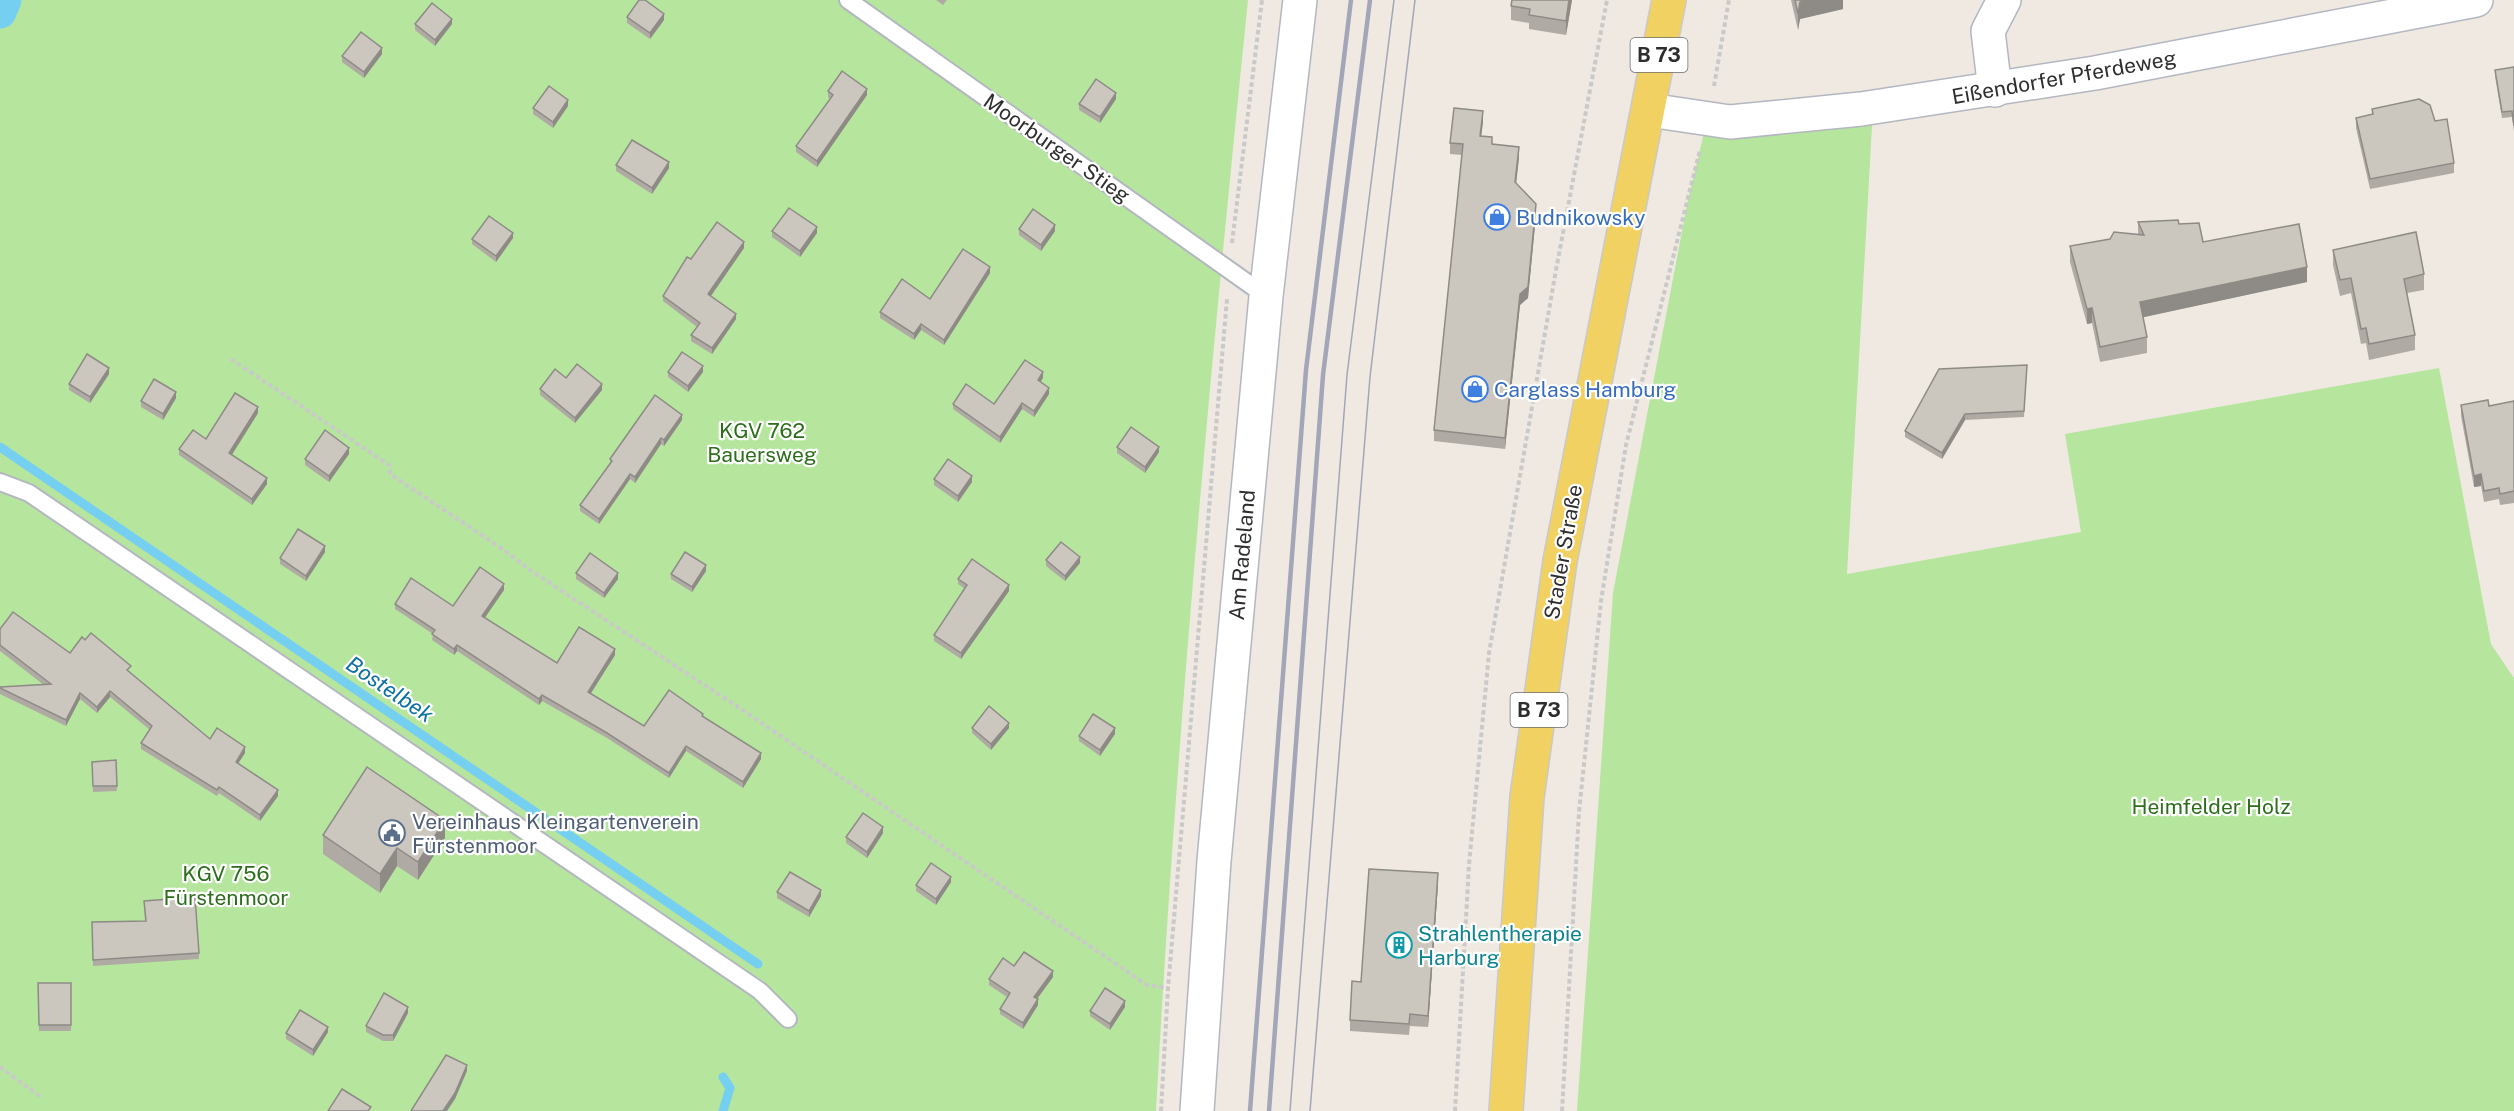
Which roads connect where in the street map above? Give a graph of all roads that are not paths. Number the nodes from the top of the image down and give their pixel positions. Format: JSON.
{"nodes":[{"id":1,"x":848,"y":0,"type":"edge"},
{"id":2,"x":1300,"y":0,"type":"edge"},
{"id":3,"x":1669,"y":0,"type":"edge"},
{"id":4,"x":2004,"y":0,"type":"edge"},
{"id":5,"x":2476,"y":0,"type":"edge"},
{"id":6,"x":1995,"y":90,"type":"junction"},
{"id":7,"x":1649,"y":110,"type":"junction"},
{"id":8,"x":1266,"y":296,"type":"junction"},
{"id":9,"x":0,"y":482,"type":"edge"},
{"id":10,"x":788,"y":1019,"type":"dead end"},
{"id":11,"x":1197,"y":1111,"type":"edge"},
{"id":12,"x":1506,"y":1111,"type":"edge"}],
"edges":[{"from":1,"to":8,"type":"lane","name":"Moorburger Stieg"},
{"from":2,"to":8,"type":"street","name":"Am Radeland"},
{"from":3,"to":7,"type":"main road","name":"Stader Straße","number":"B 73"},
{"from":4,"to":6,"type":"street"},
{"from":5,"to":6,"type":"street","name":"Eißendorfer Pferdeweg"},
{"from":6,"to":7,"type":"street","name":"Eißendorfer Pferdeweg"},
{"from":7,"to":12,"type":"main road","name":"Stader Straße","number":"B 73"},
{"from":8,"to":11,"type":"street","name":"Am Radeland"},
{"from":9,"to":10,"type":"lane"}]}
